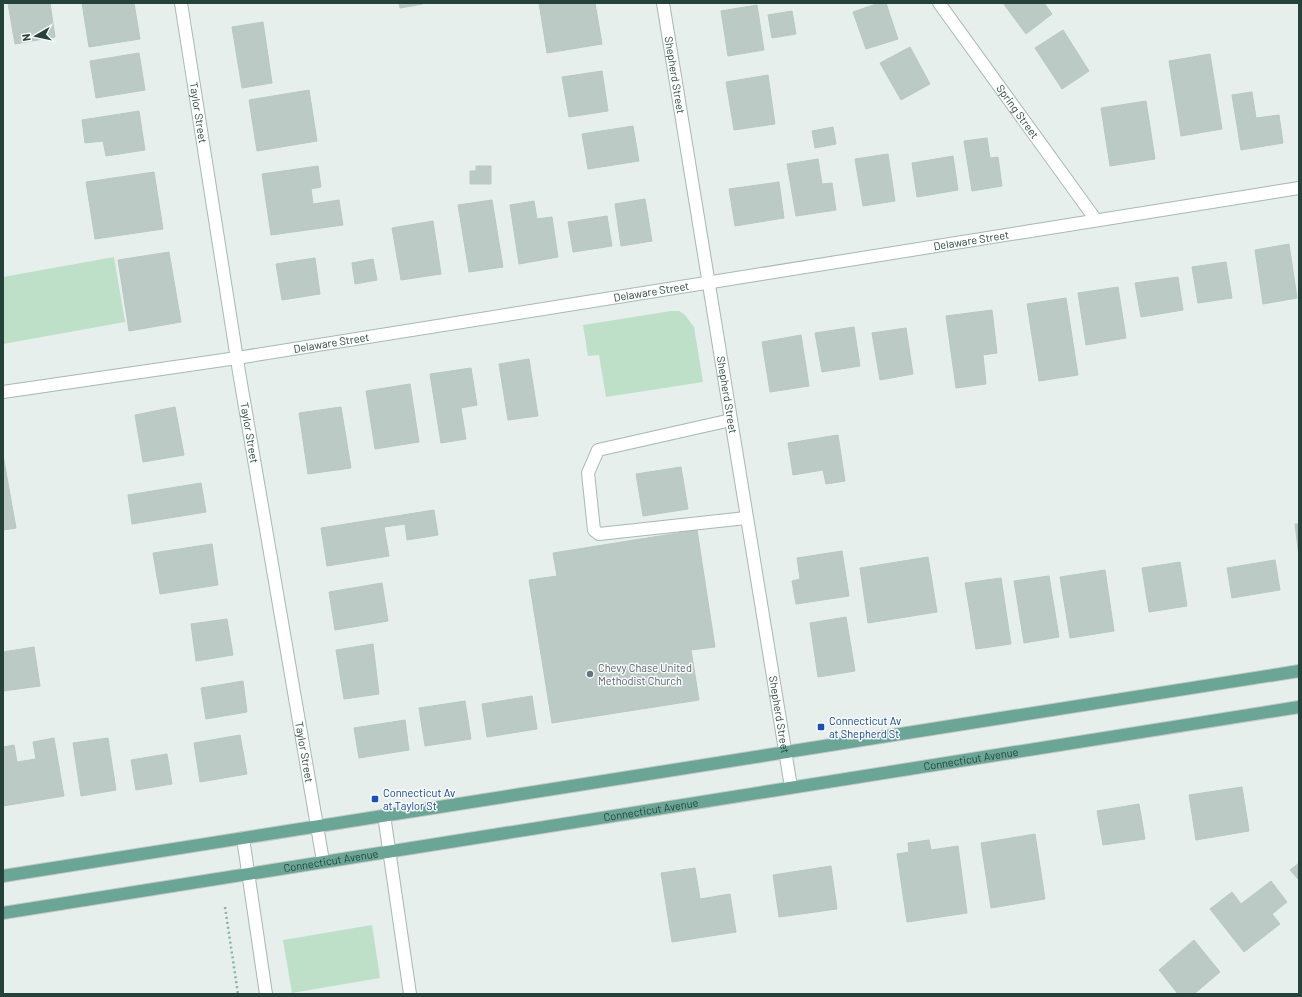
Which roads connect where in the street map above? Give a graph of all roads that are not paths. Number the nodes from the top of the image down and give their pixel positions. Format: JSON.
{"nodes":[{"id":1,"x":181,"y":3,"type":"edge"},
{"id":2,"x":663,"y":3,"type":"edge"},
{"id":3,"x":939,"y":3,"type":"edge"},
{"id":4,"x":1299,"y":188,"type":"edge"},
{"id":5,"x":1096,"y":220,"type":"junction"},
{"id":6,"x":708,"y":283,"type":"junction"},
{"id":7,"x":237,"y":358,"type":"junction"},
{"id":8,"x":3,"y":392,"type":"edge"},
{"id":9,"x":731,"y":420,"type":"junction"},
{"id":10,"x":746,"y":518,"type":"junction"},
{"id":11,"x":1299,"y":671,"type":"edge"},
{"id":12,"x":1299,"y":707,"type":"edge"},
{"id":13,"x":786,"y":752,"type":"junction"},
{"id":14,"x":791,"y":787,"type":"junction"},
{"id":15,"x":384,"y":815,"type":"junction"},
{"id":16,"x":317,"y":826,"type":"junction"},
{"id":17,"x":243,"y":838,"type":"junction"},
{"id":18,"x":389,"y":851,"type":"junction"},
{"id":19,"x":323,"y":862,"type":"junction"},
{"id":20,"x":247,"y":874,"type":"junction"},
{"id":21,"x":3,"y":876,"type":"edge"},
{"id":22,"x":3,"y":913,"type":"edge"},
{"id":23,"x":266,"y":994,"type":"edge"},
{"id":24,"x":410,"y":994,"type":"edge"}],
"edges":[{"from":1,"to":7,"type":"street","name":"Taylor Street"},
{"from":2,"to":6,"type":"street","name":"Shepherd Street"},
{"from":3,"to":5,"type":"street","name":"Spring Street"},
{"from":4,"to":5,"type":"street","name":"Delaware Street"},
{"from":5,"to":6,"type":"street","name":"Delaware Street"},
{"from":6,"to":7,"type":"street","name":"Delaware Street"},
{"from":6,"to":9,"type":"street","name":"Shepherd Street"},
{"from":7,"to":8,"type":"street","name":"Delaware Street"},
{"from":7,"to":16,"type":"street","name":"Taylor Street"},
{"from":9,"to":10,"type":"street","name":"Shepherd Street"},
{"from":9,"to":10,"type":"street"},
{"from":10,"to":13,"type":"street","name":"Shepherd Street"},
{"from":11,"to":13,"type":"main road"},
{"from":12,"to":14,"type":"main road","name":"Connecticut Avenue"},
{"from":13,"to":14,"type":"street","name":"Shepherd Street"},
{"from":13,"to":15,"type":"main road"},
{"from":14,"to":18,"type":"main road","name":"Connecticut Avenue"},
{"from":15,"to":16,"type":"main road"},
{"from":15,"to":18,"type":"street"},
{"from":16,"to":17,"type":"main road"},
{"from":16,"to":19,"type":"street","name":"Taylor Street"},
{"from":17,"to":20,"type":"street"},
{"from":17,"to":21,"type":"main road"},
{"from":18,"to":19,"type":"main road","name":"Connecticut Avenue"},
{"from":18,"to":24,"type":"street"},
{"from":19,"to":20,"type":"main road","name":"Connecticut Avenue"},
{"from":20,"to":22,"type":"main road","name":"Connecticut Avenue"},
{"from":20,"to":23,"type":"street"}]}
